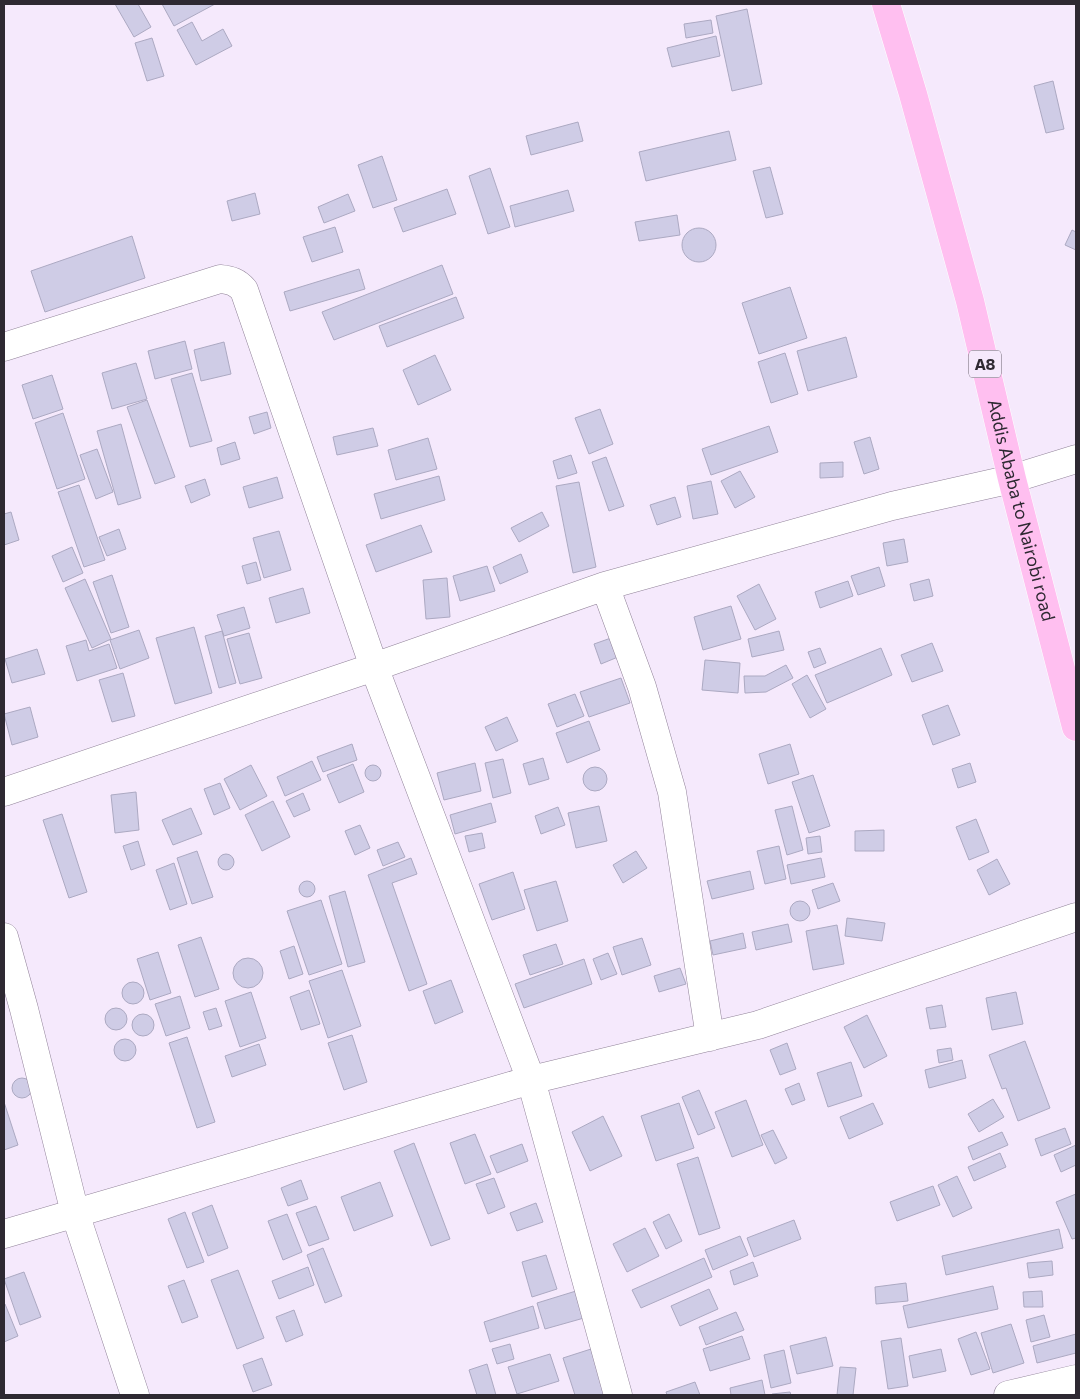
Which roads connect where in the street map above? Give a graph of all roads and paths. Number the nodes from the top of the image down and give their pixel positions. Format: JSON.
{"nodes":[{"id":1,"x":886,"y":4,"type":"edge"},
{"id":2,"x":4,"y":347,"type":"edge"},
{"id":3,"x":1076,"y":460,"type":"edge"},
{"id":4,"x":1012,"y":479,"type":"junction"},
{"id":5,"x":606,"y":586,"type":"junction"},
{"id":6,"x":374,"y":667,"type":"junction"},
{"id":7,"x":1076,"y":727,"type":"edge"},
{"id":8,"x":4,"y":792,"type":"edge"},
{"id":9,"x":1076,"y":917,"type":"edge"},
{"id":10,"x":4,"y":937,"type":"edge"},
{"id":11,"x":710,"y":1036,"type":"junction"},
{"id":12,"x":531,"y":1080,"type":"junction"},
{"id":13,"x":75,"y":1213,"type":"junction"},
{"id":14,"x":4,"y":1234,"type":"edge"},
{"id":15,"x":1076,"y":1379,"type":"edge"},
{"id":16,"x":135,"y":1395,"type":"edge"},
{"id":17,"x":618,"y":1395,"type":"edge"},
{"id":18,"x":1008,"y":1395,"type":"edge"}],
"edges":[{"from":1,"to":4,"type":"highway","name":"Addis Ababa to Nairobi road","number":"A8"},
{"from":2,"to":6,"type":"street"},
{"from":3,"to":4,"type":"street"},
{"from":4,"to":5,"type":"street"},
{"from":4,"to":7,"type":"highway","name":"Addis Ababa to Nairobi road","number":"A8"},
{"from":5,"to":6,"type":"street"},
{"from":5,"to":11,"type":"street"},
{"from":6,"to":8,"type":"street"},
{"from":6,"to":12,"type":"street"},
{"from":9,"to":11,"type":"street"},
{"from":10,"to":13,"type":"street"},
{"from":11,"to":12,"type":"street"},
{"from":12,"to":13,"type":"street"},
{"from":12,"to":17,"type":"street"},
{"from":13,"to":14,"type":"street"},
{"from":13,"to":16,"type":"street"},
{"from":15,"to":18,"type":"street"}]}
